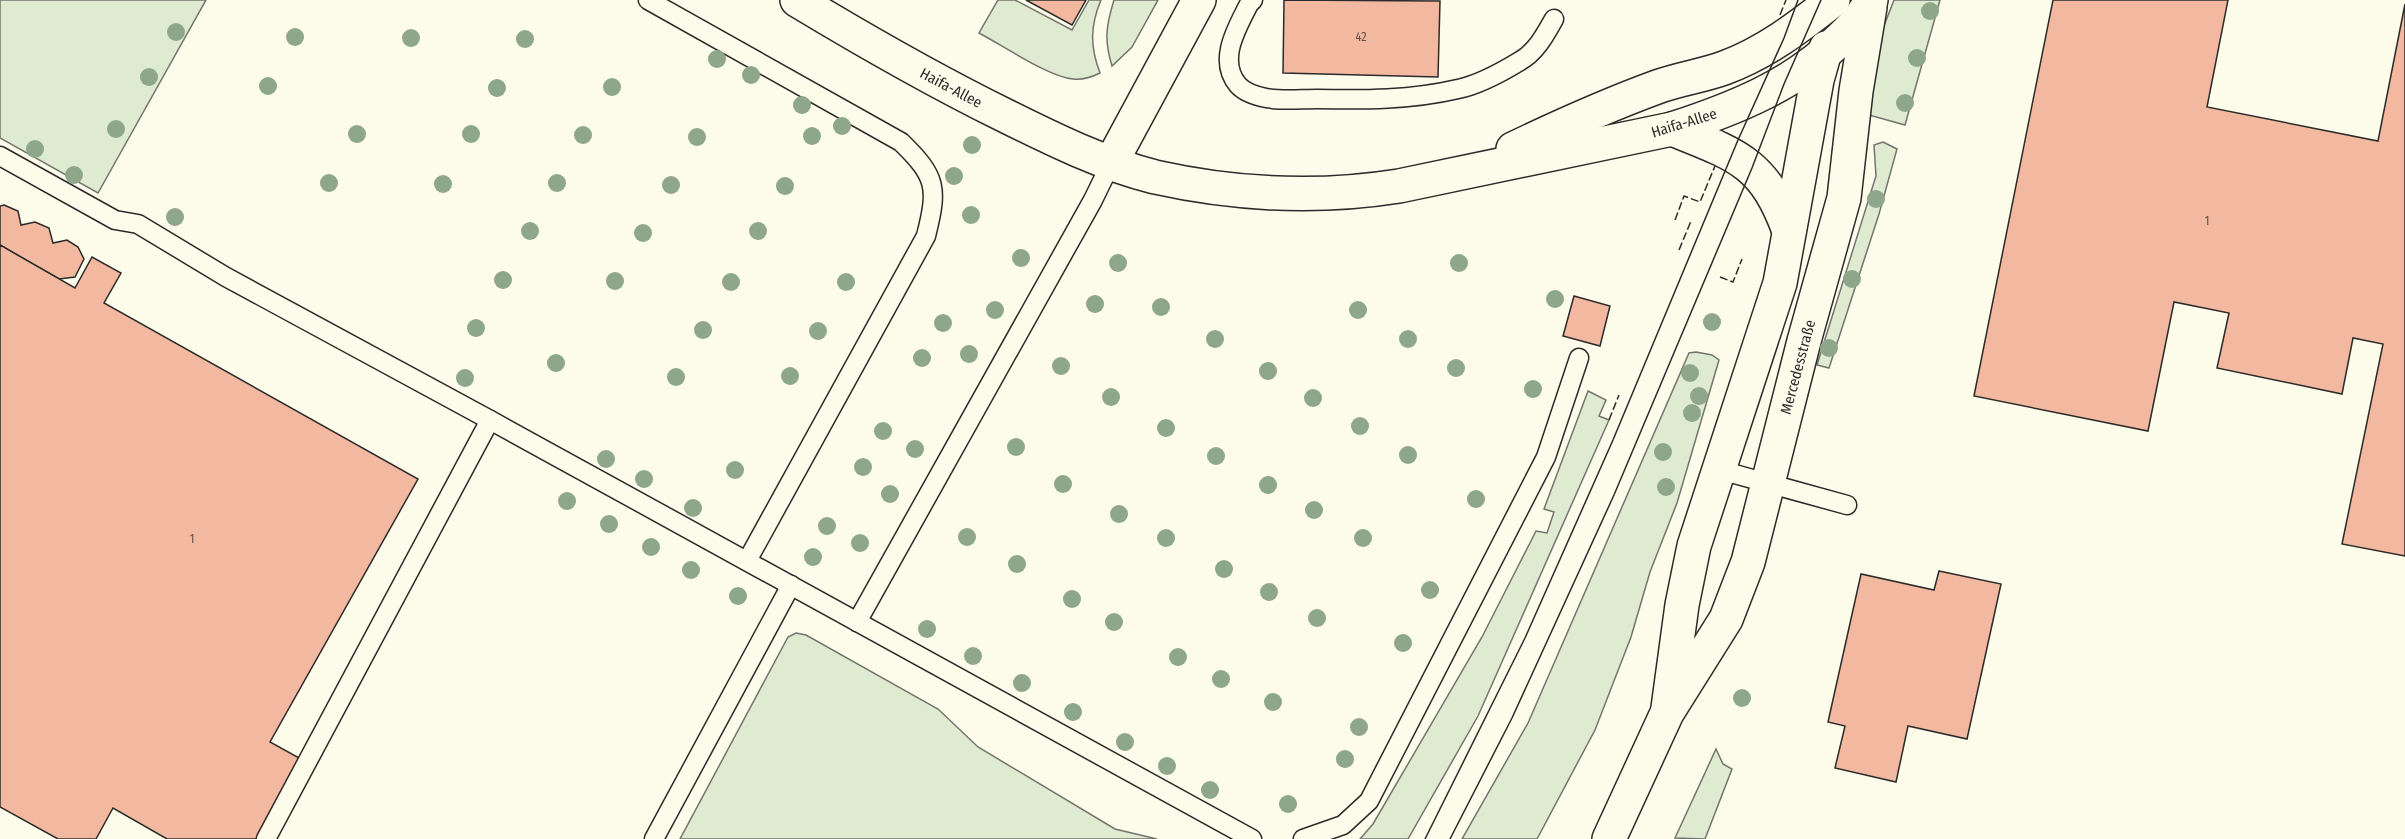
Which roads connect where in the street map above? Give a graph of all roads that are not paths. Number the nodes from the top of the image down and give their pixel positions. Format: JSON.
{"nodes":[{"id":1,"x":648,"y":0,"type":"edge"},
{"id":2,"x":797,"y":0,"type":"edge"},
{"id":3,"x":1199,"y":0,"type":"edge"},
{"id":4,"x":1253,"y":0,"type":"edge"},
{"id":5,"x":1833,"y":0,"type":"edge"},
{"id":6,"x":1863,"y":1,"type":"edge"},
{"id":7,"x":1554,"y":19,"type":"dead end"},
{"id":8,"x":1823,"y":57,"type":"junction"},
{"id":9,"x":1723,"y":68,"type":"junction"},
{"id":10,"x":1784,"y":84,"type":"junction"},
{"id":11,"x":1813,"y":103,"type":"junction"},
{"id":12,"x":1672,"y":129,"type":"junction"},
{"id":13,"x":0,"y":156,"type":"edge"},
{"id":14,"x":1111,"y":163,"type":"junction"},
{"id":15,"x":1460,"y":174,"type":"junction"},
{"id":16,"x":1848,"y":176,"type":"junction"},
{"id":17,"x":1789,"y":231,"type":"junction"},
{"id":18,"x":1579,"y":358,"type":"dead end"},
{"id":19,"x":490,"y":420,"type":"junction"},
{"id":20,"x":1720,"y":470,"type":"junction"},
{"id":21,"x":1768,"y":484,"type":"junction"},
{"id":22,"x":1847,"y":505,"type":"dead end"},
{"id":23,"x":747,"y":561,"type":"junction"},
{"id":24,"x":791,"y":585,"type":"junction"},
{"id":25,"x":857,"y":622,"type":"junction"},
{"id":26,"x":1667,"y":713,"type":"junction"},
{"id":27,"x":266,"y":839,"type":"edge"},
{"id":28,"x":654,"y":839,"type":"edge"},
{"id":29,"x":1252,"y":839,"type":"edge"},
{"id":30,"x":1303,"y":839,"type":"edge"},
{"id":31,"x":1609,"y":839,"type":"edge"}],
"edges":[{"from":1,"to":23,"type":"lane"},
{"from":2,"to":14,"type":"street","name":"Haifa-Allee"},
{"from":3,"to":14,"type":"street"},
{"from":4,"to":7,"type":"lane"},
{"from":5,"to":9,"type":"street","name":"Haifa-Allee"},
{"from":6,"to":8,"type":"street","name":"Mercedesstraße"},
{"from":6,"to":16,"type":"street","name":"Mercedesstraße"},
{"from":8,"to":10,"type":"street","name":"Haifa-Allee"},
{"from":8,"to":11,"type":"street","name":"Mercedesstraße"},
{"from":9,"to":10,"type":"street"},
{"from":9,"to":15,"type":"street","name":"Haifa-Allee"},
{"from":10,"to":11,"type":"street"},
{"from":10,"to":12,"type":"street","name":"Haifa-Allee"},
{"from":11,"to":16,"type":"street"},
{"from":11,"to":17,"type":"street","name":"Mercedesstraße"},
{"from":12,"to":15,"type":"street","name":"Haifa-Allee"},
{"from":12,"to":17,"type":"street"},
{"from":13,"to":19,"type":"lane"},
{"from":14,"to":15,"type":"street","name":"Haifa-Allee"},
{"from":14,"to":25,"type":"lane"},
{"from":16,"to":21,"type":"street","name":"Mercedesstraße"},
{"from":17,"to":20,"type":"street","name":"Mercedesstraße"},
{"from":18,"to":30,"type":"lane"},
{"from":19,"to":23,"type":"lane"},
{"from":19,"to":27,"type":"lane"},
{"from":20,"to":21,"type":"lane"},
{"from":20,"to":26,"type":"street","name":"Mercedesstraße"},
{"from":21,"to":22,"type":"lane"},
{"from":21,"to":26,"type":"street","name":"Mercedesstraße"},
{"from":23,"to":24,"type":"lane"},
{"from":24,"to":25,"type":"lane"},
{"from":24,"to":28,"type":"lane"},
{"from":25,"to":29,"type":"lane"},
{"from":26,"to":31,"type":"street","name":"Mercedesstraße"}]}
